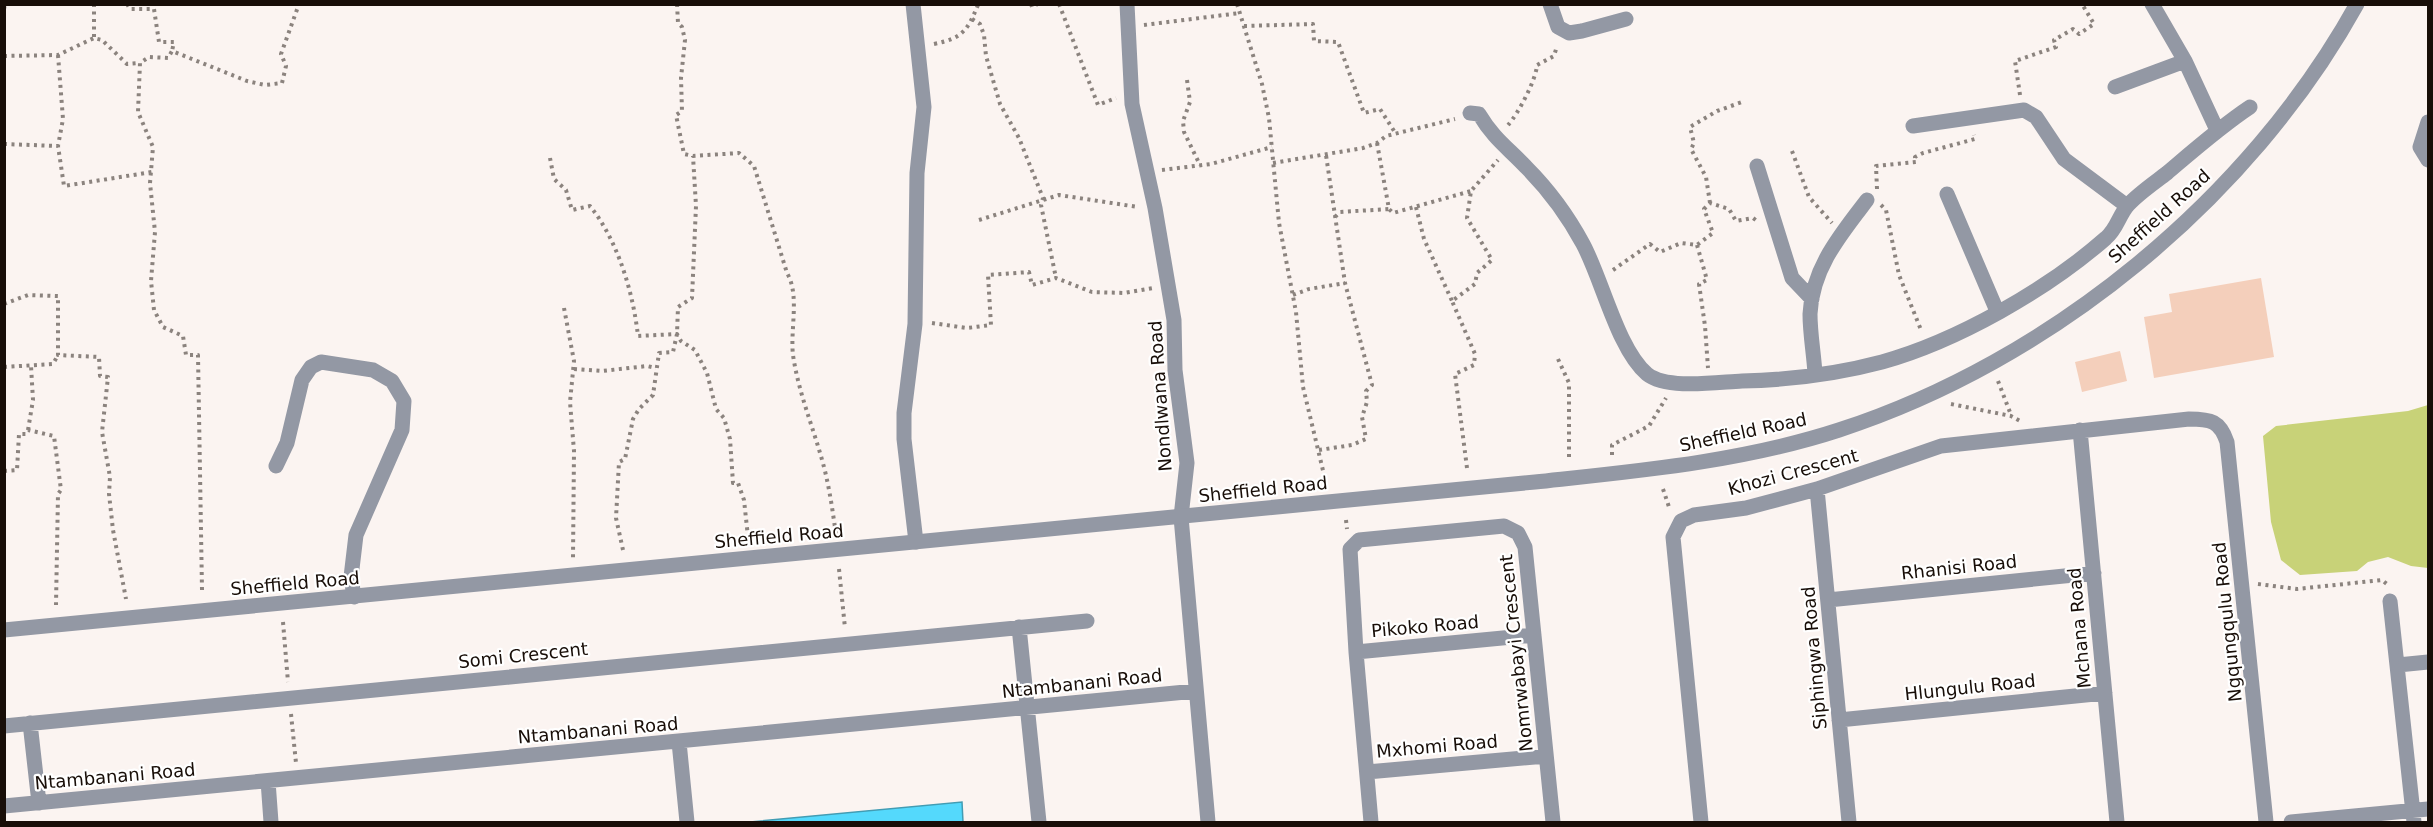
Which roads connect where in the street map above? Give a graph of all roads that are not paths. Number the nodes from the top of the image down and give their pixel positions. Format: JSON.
{"nodes":[{"id":1,"x":913,"y":4,"type":"edge"},
{"id":2,"x":1127,"y":4,"type":"edge"},
{"id":3,"x":1550,"y":4,"type":"edge"},
{"id":4,"x":2152,"y":4,"type":"edge"},
{"id":5,"x":2357,"y":4,"type":"edge"},
{"id":6,"x":1626,"y":19,"type":"dead end"},
{"id":7,"x":2185,"y":61,"type":"junction"},
{"id":8,"x":2115,"y":87,"type":"dead end"},
{"id":9,"x":2250,"y":107,"type":"dead end"},
{"id":10,"x":1470,"y":113,"type":"road end"},
{"id":11,"x":2428,"y":122,"type":"edge"},
{"id":12,"x":1913,"y":126,"type":"dead end"},
{"id":13,"x":2217,"y":130,"type":"junction"},
{"id":14,"x":2428,"y":160,"type":"edge"},
{"id":15,"x":1757,"y":166,"type":"dead end"},
{"id":16,"x":1947,"y":194,"type":"dead end"},
{"id":17,"x":1867,"y":200,"type":"road end"},
{"id":18,"x":2127,"y":206,"type":"junction"},
{"id":19,"x":1812,"y":299,"type":"junction"},
{"id":20,"x":1997,"y":311,"type":"junction"},
{"id":21,"x":1815,"y":374,"type":"junction"},
{"id":22,"x":2216,"y":422,"type":"joint"},
{"id":23,"x":2080,"y":430,"type":"junction"},
{"id":24,"x":276,"y":466,"type":"dead end"},
{"id":25,"x":1817,"y":489,"type":"junction"},
{"id":26,"x":1181,"y":517,"type":"junction"},
{"id":27,"x":916,"y":542,"type":"junction"},
{"id":28,"x":2094,"y":573,"type":"junction"},
{"id":29,"x":354,"y":597,"type":"junction"},
{"id":30,"x":1828,"y":600,"type":"junction"},
{"id":31,"x":2390,"y":601,"type":"road end"},
{"id":32,"x":1087,"y":621,"type":"dead end"},
{"id":33,"x":1020,"y":627,"type":"junction"},
{"id":34,"x":4,"y":630,"type":"edge"},
{"id":35,"x":1534,"y":635,"type":"junction"},
{"id":36,"x":1356,"y":652,"type":"junction"},
{"id":37,"x":2428,"y":662,"type":"edge"},
{"id":38,"x":2398,"y":665,"type":"junction"},
{"id":39,"x":1196,"y":691,"type":"junction"},
{"id":40,"x":2105,"y":693,"type":"junction"},
{"id":41,"x":1028,"y":708,"type":"junction"},
{"id":42,"x":1839,"y":720,"type":"junction"},
{"id":43,"x":30,"y":723,"type":"junction"},
{"id":44,"x":4,"y":726,"type":"edge"},
{"id":45,"x":680,"y":742,"type":"junction"},
{"id":46,"x":1546,"y":756,"type":"junction"},
{"id":47,"x":1367,"y":772,"type":"junction"},
{"id":48,"x":268,"y":782,"type":"junction"},
{"id":49,"x":39,"y":803,"type":"junction"},
{"id":50,"x":4,"y":806,"type":"edge"},
{"id":51,"x":2428,"y":809,"type":"edge"},
{"id":52,"x":2413,"y":817,"type":"edge"},
{"id":53,"x":271,"y":822,"type":"edge"},
{"id":54,"x":687,"y":822,"type":"edge"},
{"id":55,"x":1039,"y":822,"type":"edge"},
{"id":56,"x":1208,"y":822,"type":"edge"},
{"id":57,"x":1371,"y":822,"type":"edge"},
{"id":58,"x":1553,"y":822,"type":"edge"},
{"id":59,"x":1701,"y":822,"type":"edge"},
{"id":60,"x":1849,"y":822,"type":"edge"},
{"id":61,"x":2118,"y":822,"type":"edge"},
{"id":62,"x":2266,"y":822,"type":"edge"},
{"id":63,"x":2291,"y":822,"type":"edge"}],
"edges":[{"from":1,"to":27,"type":"street"},
{"from":2,"to":26,"type":"street","name":"Nondlwana Road"},
{"from":3,"to":6,"type":"street"},
{"from":4,"to":7,"type":"street"},
{"from":5,"to":26,"type":"street","name":"Sheffield Road"},
{"from":7,"to":8,"type":"street"},
{"from":7,"to":13,"type":"street"},
{"from":9,"to":13,"type":"street"},
{"from":10,"to":21,"type":"street"},
{"from":11,"to":14,"type":"street"},
{"from":12,"to":18,"type":"street"},
{"from":13,"to":18,"type":"street"},
{"from":15,"to":19,"type":"street"},
{"from":16,"to":20,"type":"street"},
{"from":17,"to":19,"type":"street"},
{"from":18,"to":20,"type":"street"},
{"from":19,"to":21,"type":"street"},
{"from":20,"to":21,"type":"street"},
{"from":22,"to":23,"type":"street","name":"Khozi Crescent"},
{"from":22,"to":62,"type":"street","name":"Ngqungqulu Road"},
{"from":23,"to":25,"type":"street","name":"Khozi Crescent"},
{"from":23,"to":28,"type":"street","name":"Mchana Road"},
{"from":24,"to":29,"type":"street"},
{"from":25,"to":30,"type":"street","name":"Siphingwa Road"},
{"from":25,"to":59,"type":"street","name":"Khozi Crescent"},
{"from":26,"to":27,"type":"street","name":"Sheffield Road"},
{"from":26,"to":39,"type":"street","name":"Nondlwana Road"},
{"from":27,"to":29,"type":"street","name":"Sheffield Road"},
{"from":28,"to":30,"type":"street","name":"Rhanisi Road"},
{"from":28,"to":40,"type":"street","name":"Mchana Road"},
{"from":29,"to":34,"type":"street","name":"Sheffield Road"},
{"from":30,"to":42,"type":"street","name":"Siphingwa Road"},
{"from":31,"to":38,"type":"street"},
{"from":32,"to":33,"type":"street","name":"Somi Crescent"},
{"from":33,"to":41,"type":"street"},
{"from":33,"to":43,"type":"street","name":"Somi Crescent"},
{"from":35,"to":36,"type":"street","name":"Pikoko Road"},
{"from":35,"to":36,"type":"street","name":"Nomrwabayi Crescent"},
{"from":35,"to":46,"type":"street","name":"Nomrwabayi Crescent"},
{"from":36,"to":47,"type":"street","name":"Nomrwabayi Crescent"},
{"from":37,"to":38,"type":"street"},
{"from":38,"to":52,"type":"street"},
{"from":39,"to":41,"type":"street","name":"Ntambanani Road"},
{"from":39,"to":56,"type":"street","name":"Nondlwana Road"},
{"from":40,"to":42,"type":"street","name":"Hlungulu Road"},
{"from":40,"to":61,"type":"street","name":"Mchana Road"},
{"from":41,"to":45,"type":"street","name":"Ntambanani Road"},
{"from":41,"to":55,"type":"street"},
{"from":42,"to":60,"type":"street","name":"Siphingwa Road"},
{"from":43,"to":44,"type":"street","name":"Somi Crescent"},
{"from":43,"to":49,"type":"street"},
{"from":45,"to":48,"type":"street","name":"Ntambanani Road"},
{"from":45,"to":54,"type":"street"},
{"from":46,"to":47,"type":"street","name":"Mxhomi Road"},
{"from":46,"to":58,"type":"street","name":"Nomrwabayi Crescent"},
{"from":47,"to":57,"type":"street","name":"Nomrwabayi Crescent"},
{"from":48,"to":49,"type":"street","name":"Ntambanani Road"},
{"from":48,"to":53,"type":"street"},
{"from":49,"to":50,"type":"street","name":"Ntambanani Road"},
{"from":51,"to":52,"type":"street"},
{"from":52,"to":63,"type":"street"}]}
